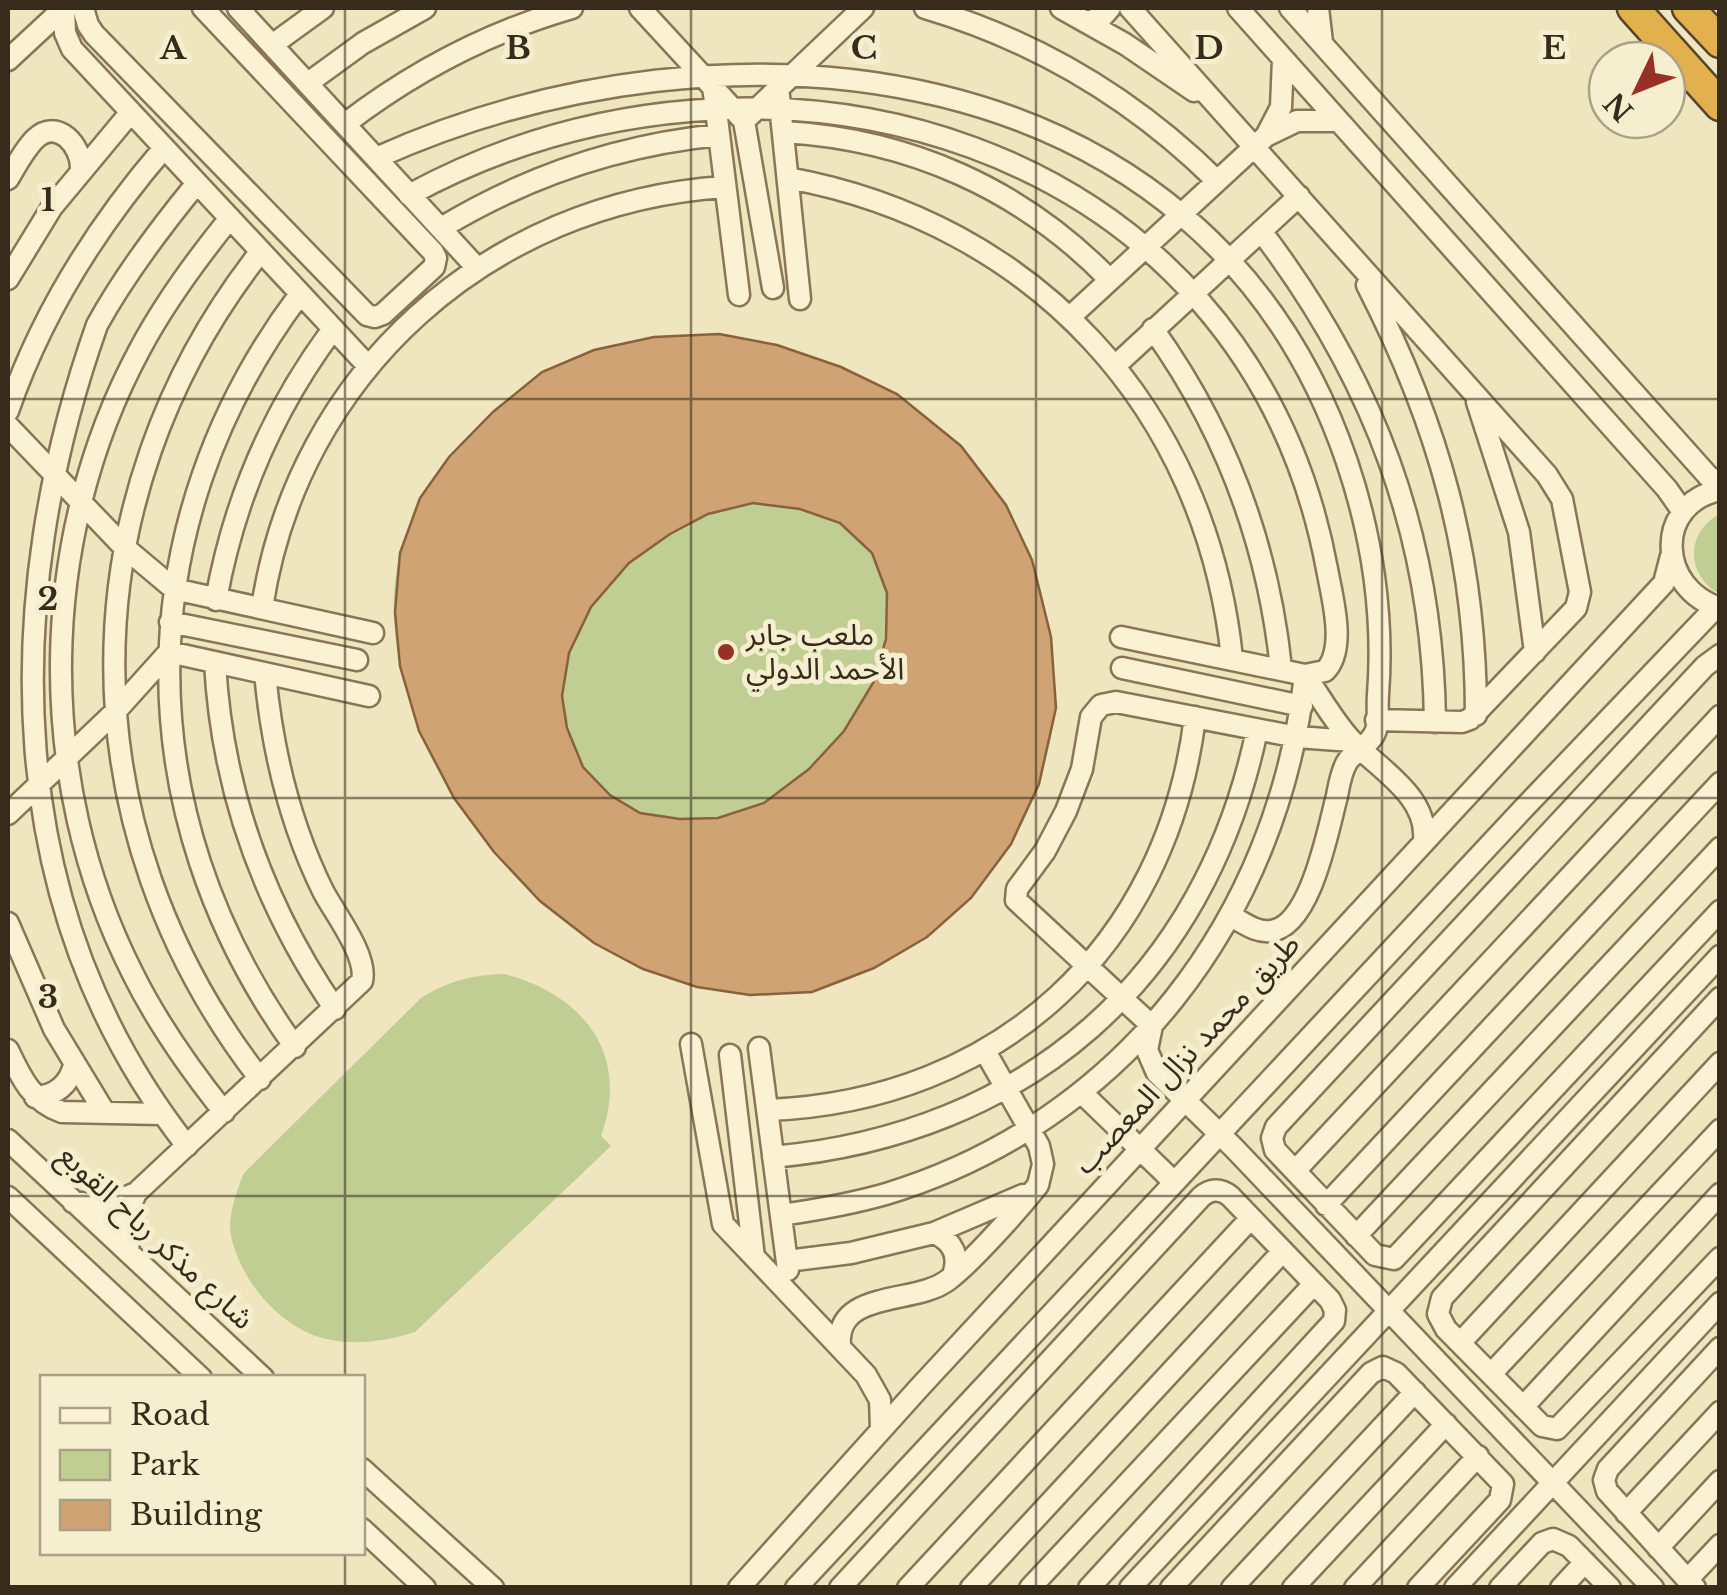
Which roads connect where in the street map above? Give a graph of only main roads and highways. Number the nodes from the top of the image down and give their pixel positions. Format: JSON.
{"nodes":[{"id":1,"x":1633,"y":8,"type":"edge"},
{"id":2,"x":1688,"y":8,"type":"edge"},
{"id":3,"x":1720,"y":42,"type":"edge"},
{"id":4,"x":1719,"y":105,"type":"edge"}],
"edges":[{"from":1,"to":4,"type":"highway"},
{"from":2,"to":3,"type":"highway"}]}
